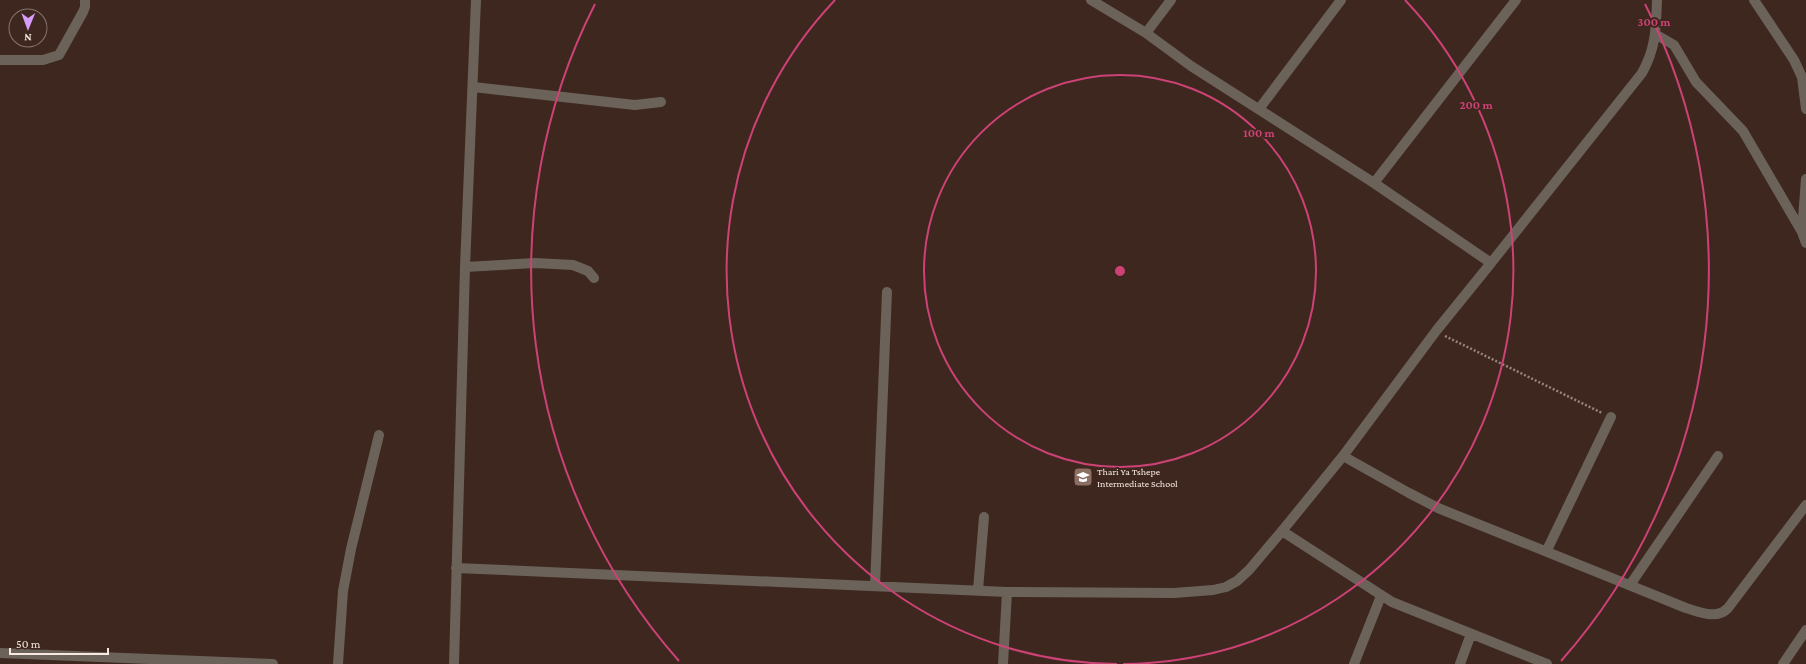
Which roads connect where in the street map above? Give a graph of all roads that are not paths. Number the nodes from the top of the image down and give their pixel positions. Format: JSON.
{"nodes":[{"id":1,"x":85,"y":0,"type":"edge"},
{"id":2,"x":476,"y":0,"type":"edge"},
{"id":3,"x":1091,"y":0,"type":"edge"},
{"id":4,"x":1171,"y":0,"type":"edge"},
{"id":5,"x":1341,"y":0,"type":"edge"},
{"id":6,"x":1516,"y":0,"type":"edge"},
{"id":7,"x":1657,"y":0,"type":"edge"},
{"id":8,"x":1754,"y":0,"type":"edge"},
{"id":9,"x":1146,"y":33,"type":"junction"},
{"id":10,"x":1655,"y":34,"type":"junction"},
{"id":11,"x":0,"y":60,"type":"edge"},
{"id":12,"x":473,"y":87,"type":"junction"},
{"id":13,"x":661,"y":102,"type":"dead end"},
{"id":14,"x":1259,"y":109,"type":"junction"},
{"id":15,"x":1806,"y":109,"type":"edge"},
{"id":16,"x":1806,"y":179,"type":"edge"},
{"id":17,"x":1374,"y":183,"type":"junction"},
{"id":18,"x":1802,"y":232,"type":"junction"},
{"id":19,"x":1806,"y":243,"type":"edge"},
{"id":20,"x":1491,"y":263,"type":"junction"},
{"id":21,"x":465,"y":267,"type":"junction"},
{"id":22,"x":594,"y":278,"type":"dead end"},
{"id":23,"x":887,"y":292,"type":"dead end"},
{"id":24,"x":1611,"y":417,"type":"road end"},
{"id":25,"x":379,"y":435,"type":"dead end"},
{"id":26,"x":1343,"y":456,"type":"junction"},
{"id":27,"x":1718,"y":456,"type":"dead end"},
{"id":28,"x":1806,"y":505,"type":"edge"},
{"id":29,"x":984,"y":517,"type":"dead end"},
{"id":30,"x":1282,"y":531,"type":"junction"},
{"id":31,"x":1547,"y":550,"type":"junction"},
{"id":32,"x":456,"y":568,"type":"junction"},
{"id":33,"x":1630,"y":585,"type":"junction"},
{"id":34,"x":875,"y":586,"type":"junction"},
{"id":35,"x":978,"y":590,"type":"junction"},
{"id":36,"x":1007,"y":592,"type":"junction"},
{"id":37,"x":1381,"y":596,"type":"junction"},
{"id":38,"x":1806,"y":630,"type":"edge"},
{"id":39,"x":1471,"y":634,"type":"junction"},
{"id":40,"x":0,"y":653,"type":"edge"},
{"id":41,"x":273,"y":664,"type":"edge"},
{"id":42,"x":338,"y":664,"type":"edge"},
{"id":43,"x":454,"y":664,"type":"edge"},
{"id":44,"x":1003,"y":664,"type":"edge"},
{"id":45,"x":1354,"y":664,"type":"edge"},
{"id":46,"x":1460,"y":664,"type":"edge"},
{"id":47,"x":1547,"y":664,"type":"edge"},
{"id":48,"x":1783,"y":664,"type":"edge"}],
"edges":[{"from":1,"to":11,"type":"street"},
{"from":2,"to":12,"type":"street"},
{"from":3,"to":9,"type":"street"},
{"from":4,"to":9,"type":"street"},
{"from":5,"to":14,"type":"street"},
{"from":6,"to":17,"type":"street"},
{"from":7,"to":10,"type":"street"},
{"from":8,"to":15,"type":"street"},
{"from":9,"to":14,"type":"street"},
{"from":10,"to":18,"type":"street"},
{"from":10,"to":20,"type":"street"},
{"from":12,"to":13,"type":"street"},
{"from":12,"to":21,"type":"street"},
{"from":14,"to":17,"type":"street"},
{"from":16,"to":18,"type":"street"},
{"from":17,"to":20,"type":"street"},
{"from":18,"to":19,"type":"street"},
{"from":20,"to":26,"type":"street"},
{"from":21,"to":22,"type":"street"},
{"from":21,"to":32,"type":"street"},
{"from":23,"to":34,"type":"street"},
{"from":24,"to":31,"type":"street"},
{"from":25,"to":42,"type":"street"},
{"from":26,"to":30,"type":"street"},
{"from":26,"to":31,"type":"street"},
{"from":27,"to":33,"type":"street"},
{"from":28,"to":33,"type":"street"},
{"from":29,"to":35,"type":"street"},
{"from":30,"to":36,"type":"street"},
{"from":30,"to":37,"type":"street"},
{"from":31,"to":33,"type":"street"},
{"from":32,"to":34,"type":"street"},
{"from":32,"to":43,"type":"street"},
{"from":34,"to":35,"type":"street"},
{"from":35,"to":36,"type":"street"},
{"from":36,"to":44,"type":"street"},
{"from":37,"to":39,"type":"street"},
{"from":37,"to":45,"type":"street"},
{"from":38,"to":48,"type":"street"},
{"from":39,"to":46,"type":"street"},
{"from":39,"to":47,"type":"street"},
{"from":40,"to":41,"type":"street"}]}
